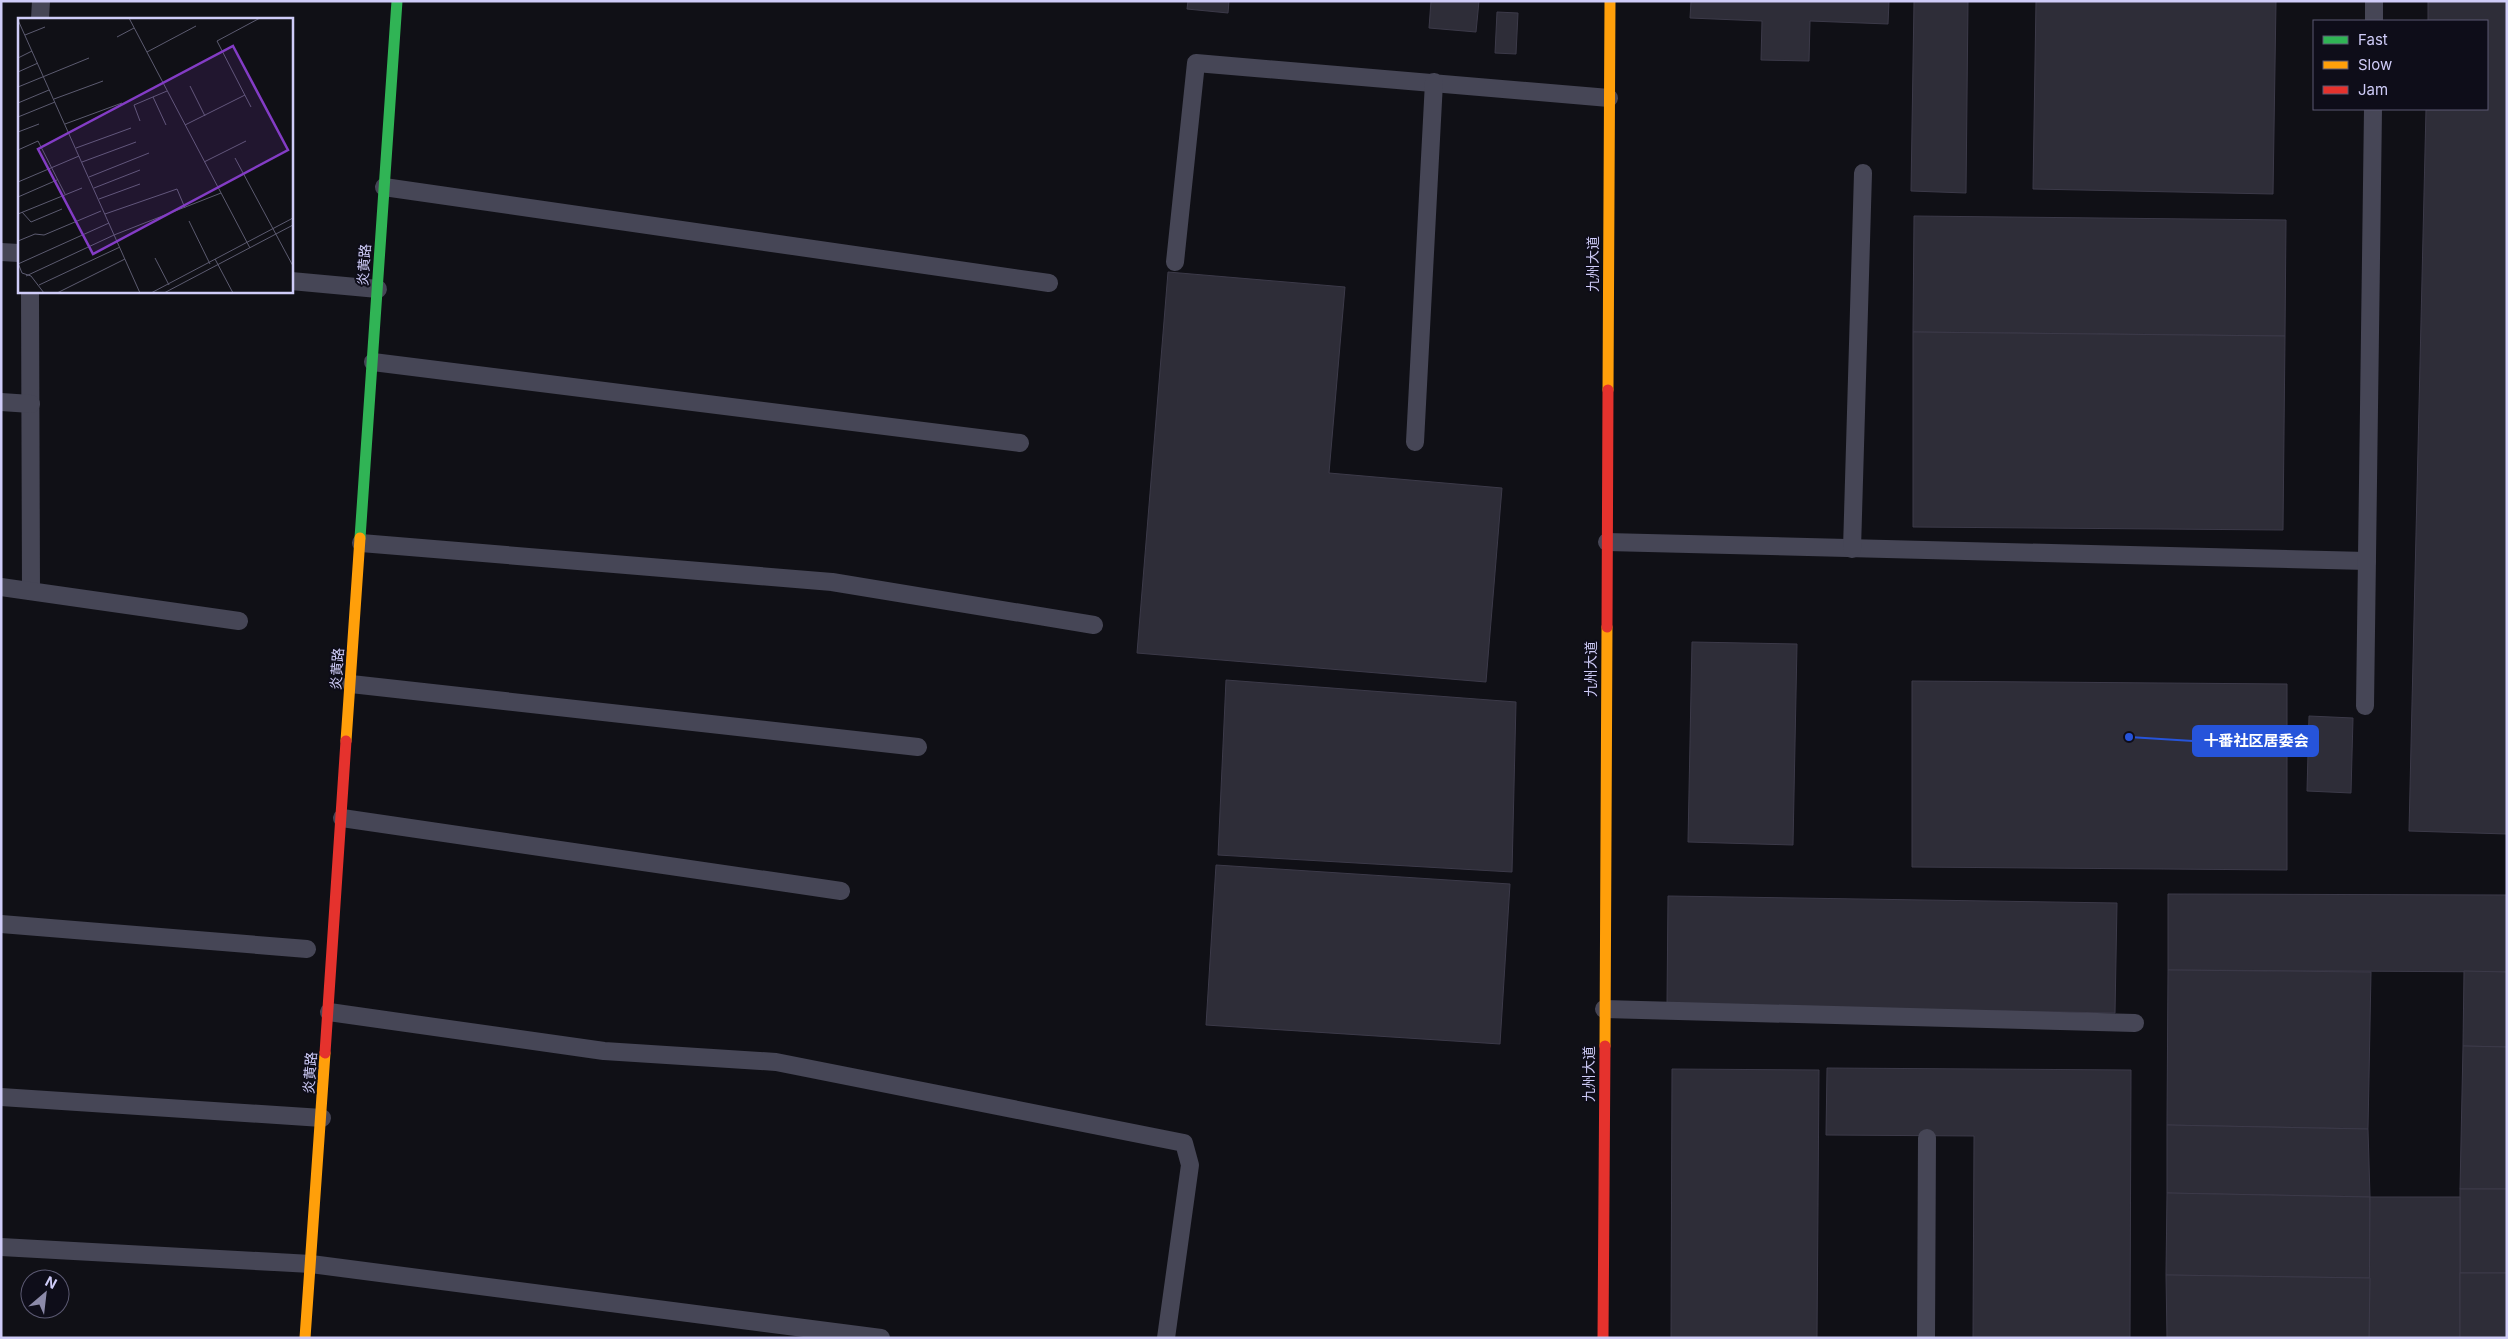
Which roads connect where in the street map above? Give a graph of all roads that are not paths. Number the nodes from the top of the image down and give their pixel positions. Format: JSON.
{"nodes":[{"id":1,"x":41,"y":1,"type":"edge"},
{"id":2,"x":397,"y":1,"type":"edge"},
{"id":3,"x":1610,"y":1,"type":"edge"},
{"id":4,"x":2374,"y":1,"type":"edge"},
{"id":5,"x":40,"y":18,"type":"edge"},
{"id":6,"x":2374,"y":20,"type":"edge"},
{"id":7,"x":1434,"y":82,"type":"junction"},
{"id":8,"x":1609,"y":98,"type":"junction"},
{"id":9,"x":2372,"y":110,"type":"edge"},
{"id":10,"x":1863,"y":174,"type":"dead end"},
{"id":11,"x":384,"y":187,"type":"junction"},
{"id":12,"x":1,"y":252,"type":"edge"},
{"id":13,"x":18,"y":253,"type":"edge"},
{"id":14,"x":1175,"y":262,"type":"dead end"},
{"id":15,"x":292,"y":280,"type":"edge"},
{"id":16,"x":1049,"y":283,"type":"dead end"},
{"id":17,"x":378,"y":289,"type":"junction"},
{"id":18,"x":30,"y":292,"type":"edge"},
{"id":19,"x":373,"y":362,"type":"junction"},
{"id":20,"x":1,"y":402,"type":"edge"},
{"id":21,"x":31,"y":404,"type":"junction"},
{"id":22,"x":1415,"y":442,"type":"dead end"},
{"id":23,"x":1020,"y":443,"type":"dead end"},
{"id":24,"x":1607,"y":542,"type":"junction"},
{"id":25,"x":361,"y":543,"type":"junction"},
{"id":26,"x":1852,"y":549,"type":"junction"},
{"id":27,"x":2367,"y":561,"type":"junction"},
{"id":28,"x":1,"y":587,"type":"edge"},
{"id":29,"x":31,"y":591,"type":"junction"},
{"id":30,"x":239,"y":621,"type":"dead end"},
{"id":31,"x":1094,"y":625,"type":"dead end"},
{"id":32,"x":352,"y":684,"type":"junction"},
{"id":33,"x":2365,"y":706,"type":"dead end"},
{"id":34,"x":918,"y":747,"type":"dead end"},
{"id":35,"x":342,"y":818,"type":"junction"},
{"id":36,"x":841,"y":891,"type":"dead end"},
{"id":37,"x":1,"y":924,"type":"edge"},
{"id":38,"x":307,"y":949,"type":"dead end"},
{"id":39,"x":1604,"y":1009,"type":"junction"},
{"id":40,"x":329,"y":1012,"type":"junction"},
{"id":41,"x":2135,"y":1023,"type":"dead end"},
{"id":42,"x":1,"y":1097,"type":"edge"},
{"id":43,"x":322,"y":1118,"type":"junction"},
{"id":44,"x":1927,"y":1138,"type":"dead end"},
{"id":45,"x":1,"y":1247,"type":"edge"},
{"id":46,"x":311,"y":1264,"type":"junction"},
{"id":47,"x":305,"y":1338,"type":"edge"},
{"id":48,"x":881,"y":1338,"type":"edge"},
{"id":49,"x":1166,"y":1338,"type":"edge"},
{"id":50,"x":1603,"y":1338,"type":"edge"},
{"id":51,"x":1926,"y":1338,"type":"edge"}],
"edges":[{"from":1,"to":5,"type":"lane"},
{"from":2,"to":11,"type":"street","name":"炎黄路"},
{"from":3,"to":8,"type":"street","name":"九州大道"},
{"from":4,"to":6,"type":"lane"},
{"from":7,"to":8,"type":"lane"},
{"from":7,"to":14,"type":"lane"},
{"from":7,"to":22,"type":"lane"},
{"from":8,"to":24,"type":"street","name":"九州大道"},
{"from":9,"to":27,"type":"lane"},
{"from":10,"to":26,"type":"lane"},
{"from":11,"to":16,"type":"lane"},
{"from":11,"to":17,"type":"street","name":"炎黄路"},
{"from":12,"to":13,"type":"lane"},
{"from":15,"to":17,"type":"lane"},
{"from":17,"to":19,"type":"street","name":"炎黄路"},
{"from":18,"to":21,"type":"lane"},
{"from":19,"to":23,"type":"lane"},
{"from":19,"to":25,"type":"street","name":"炎黄路"},
{"from":20,"to":21,"type":"lane"},
{"from":21,"to":29,"type":"lane"},
{"from":24,"to":26,"type":"lane"},
{"from":24,"to":39,"type":"street","name":"九州大道"},
{"from":25,"to":31,"type":"lane"},
{"from":25,"to":32,"type":"street","name":"炎黄路"},
{"from":26,"to":27,"type":"lane"},
{"from":27,"to":33,"type":"lane"},
{"from":28,"to":29,"type":"lane"},
{"from":29,"to":30,"type":"lane"},
{"from":32,"to":34,"type":"lane"},
{"from":32,"to":35,"type":"street","name":"炎黄路"},
{"from":35,"to":36,"type":"lane"},
{"from":35,"to":40,"type":"street","name":"炎黄路"},
{"from":37,"to":38,"type":"lane"},
{"from":39,"to":41,"type":"lane"},
{"from":39,"to":50,"type":"street","name":"九州大道"},
{"from":40,"to":43,"type":"street","name":"炎黄路"},
{"from":40,"to":49,"type":"lane"},
{"from":42,"to":43,"type":"lane"},
{"from":43,"to":46,"type":"street","name":"炎黄路"},
{"from":44,"to":51,"type":"lane"},
{"from":45,"to":46,"type":"lane"},
{"from":46,"to":47,"type":"street","name":"炎黄路"},
{"from":46,"to":48,"type":"lane"}]}
